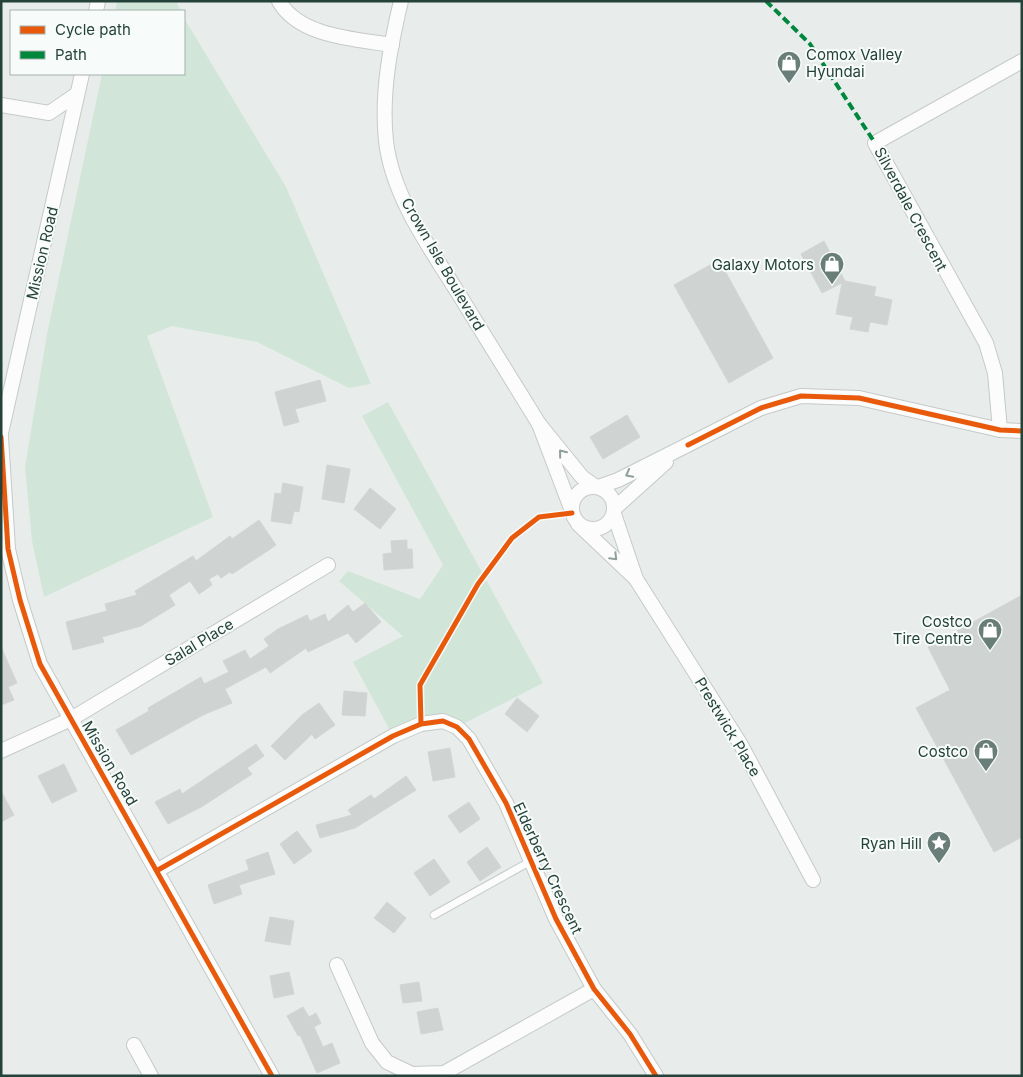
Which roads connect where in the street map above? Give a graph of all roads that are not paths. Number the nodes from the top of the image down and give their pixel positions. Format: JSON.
{"nodes":[{"id":1,"x":279,"y":1,"type":"edge"},
{"id":2,"x":401,"y":1,"type":"edge"},
{"id":3,"x":392,"y":45,"type":"junction"},
{"id":4,"x":1022,"y":61,"type":"edge"},
{"id":5,"x":82,"y":75,"type":"edge"},
{"id":6,"x":77,"y":94,"type":"junction"},
{"id":7,"x":1,"y":104,"type":"edge"},
{"id":8,"x":539,"y":424,"type":"junction"},
{"id":9,"x":1000,"y":430,"type":"junction"},
{"id":10,"x":1022,"y":431,"type":"edge"},
{"id":11,"x":1,"y":433,"type":"edge"},
{"id":12,"x":1,"y":437,"type":"edge"},
{"id":13,"x":688,"y":445,"type":"junction"},
{"id":14,"x":597,"y":487,"type":"junction"},
{"id":15,"x":572,"y":511,"type":"junction"},
{"id":16,"x":614,"y":511,"type":"junction"},
{"id":17,"x":578,"y":524,"type":"junction"},
{"id":18,"x":328,"y":565,"type":"dead end"},
{"id":19,"x":636,"y":578,"type":"junction"},
{"id":20,"x":71,"y":719,"type":"junction"},
{"id":21,"x":1,"y":751,"type":"edge"},
{"id":22,"x":531,"y":861,"type":"junction"},
{"id":23,"x":158,"y":870,"type":"junction"},
{"id":24,"x":814,"y":880,"type":"dead end"},
{"id":25,"x":434,"y":915,"type":"dead end"},
{"id":26,"x":337,"y":965,"type":"dead end"},
{"id":27,"x":594,"y":989,"type":"junction"},
{"id":28,"x":134,"y":1045,"type":"dead end"},
{"id":29,"x":151,"y":1076,"type":"edge"},
{"id":30,"x":272,"y":1076,"type":"edge"},
{"id":31,"x":656,"y":1076,"type":"edge"}],
"edges":[{"from":1,"to":3,"type":"street"},
{"from":2,"to":3,"type":"street","name":"Crown Isle Boulevard"},
{"from":3,"to":8,"type":"street","name":"Crown Isle Boulevard"},
{"from":4,"to":9,"type":"street","name":"Silverdale Crescent"},
{"from":5,"to":6,"type":"street","name":"Mission Road"},
{"from":6,"to":7,"type":"street"},
{"from":6,"to":11,"type":"street","name":"Mission Road"},
{"from":14,"to":8,"type":"street","name":"Crown Isle Boulevard","one_way":true},
{"from":8,"to":15,"type":"street","name":"Crown Isle Boulevard"},
{"from":9,"to":10,"type":"street"},
{"from":9,"to":13,"type":"street"},
{"from":12,"to":20,"type":"street","name":"Mission Road"},
{"from":13,"to":14,"type":"street","one_way":true},
{"from":13,"to":16,"type":"street"},
{"from":14,"to":15,"type":"street"},
{"from":14,"to":16,"type":"street"},
{"from":15,"to":17,"type":"street"},
{"from":16,"to":17,"type":"street"},
{"from":16,"to":19,"type":"street","name":"Prestwick Place"},
{"from":17,"to":19,"type":"street","name":"Prestwick Place","one_way":true},
{"from":18,"to":20,"type":"street","name":"Salal Place"},
{"from":19,"to":24,"type":"street","name":"Prestwick Place"},
{"from":20,"to":21,"type":"street","name":"Salal Place"},
{"from":20,"to":23,"type":"street","name":"Mission Road"},
{"from":22,"to":23,"type":"street","name":"Elderberry Crescent"},
{"from":22,"to":25,"type":"lane"},
{"from":22,"to":27,"type":"street","name":"Elderberry Crescent"},
{"from":23,"to":30,"type":"street","name":"Mission Road"},
{"from":26,"to":27,"type":"street"},
{"from":27,"to":31,"type":"street","name":"Elderberry Crescent"},
{"from":28,"to":29,"type":"street"}]}
